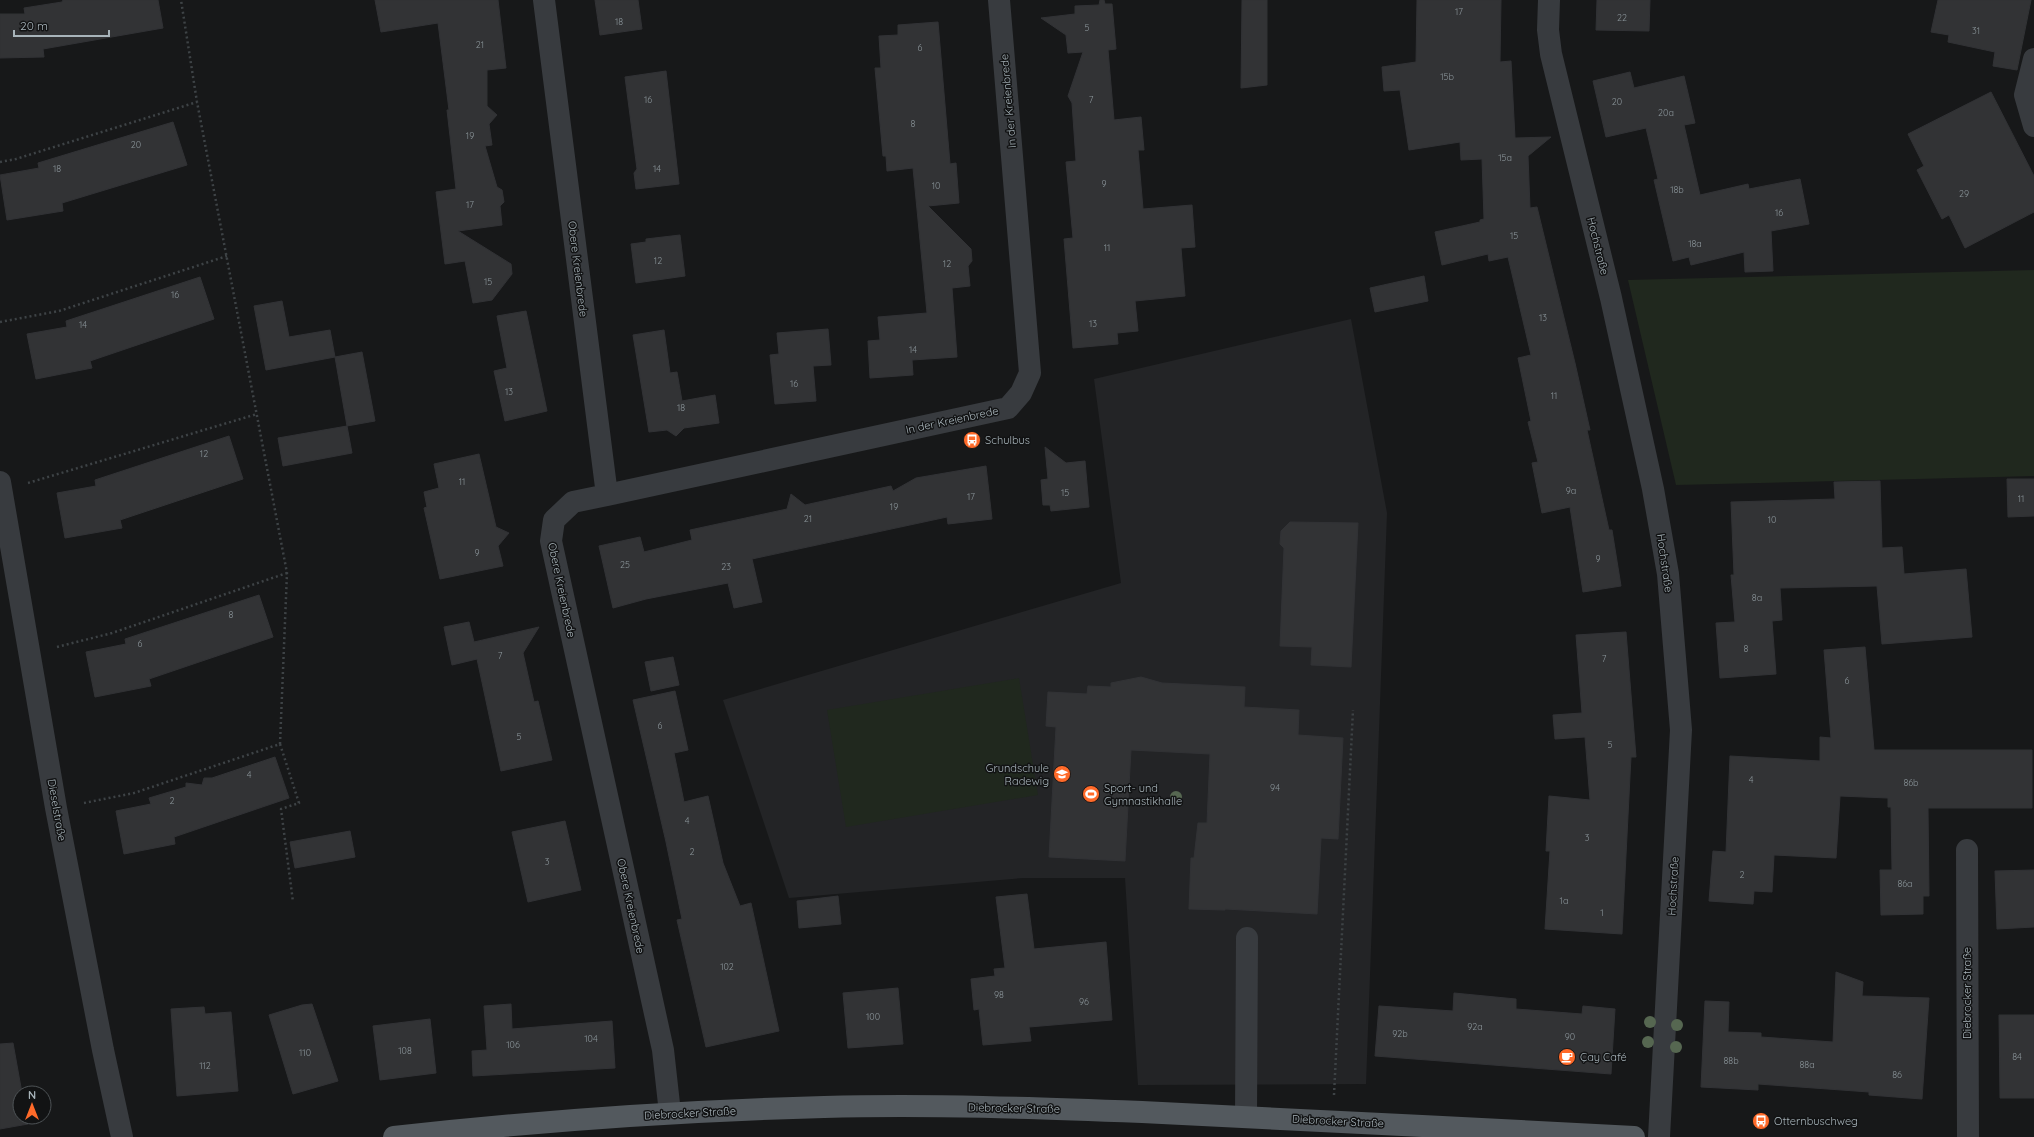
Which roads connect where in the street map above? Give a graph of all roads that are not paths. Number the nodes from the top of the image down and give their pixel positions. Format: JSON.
{"nodes":[{"id":1,"x":544,"y":0,"type":"edge"},
{"id":2,"x":999,"y":0,"type":"edge"},
{"id":3,"x":1549,"y":0,"type":"edge"},
{"id":4,"x":2034,"y":58,"type":"edge"},
{"id":5,"x":2034,"y":126,"type":"edge"},
{"id":6,"x":1,"y":487,"type":"edge"},
{"id":7,"x":607,"y":495,"type":"junction"},
{"id":8,"x":1967,"y":850,"type":"dead end"},
{"id":9,"x":1247,"y":938,"type":"dead end"},
{"id":10,"x":670,"y":1113,"type":"junction"},
{"id":11,"x":1246,"y":1116,"type":"junction"},
{"id":12,"x":1547,"y":1135,"type":"edge"},
{"id":13,"x":122,"y":1137,"type":"edge"},
{"id":14,"x":394,"y":1137,"type":"edge"},
{"id":15,"x":1634,"y":1137,"type":"edge"},
{"id":16,"x":1658,"y":1137,"type":"edge"},
{"id":17,"x":1968,"y":1137,"type":"edge"}],
"edges":[{"from":1,"to":7,"type":"street","name":"Obere Kreienbrede"},
{"from":2,"to":7,"type":"street","name":"In der Kreienbrede"},
{"from":3,"to":16,"type":"street","name":"Hochstraße"},
{"from":4,"to":5,"type":"street"},
{"from":6,"to":13,"type":"street","name":"Dieselstraße"},
{"from":7,"to":10,"type":"street","name":"Obere Kreienbrede"},
{"from":8,"to":17,"type":"street","name":"Diebrocker Straße"},
{"from":9,"to":11,"type":"street"},
{"from":10,"to":11,"type":"main road","name":"Diebrocker Straße"},
{"from":10,"to":14,"type":"main road","name":"Diebrocker Straße"},
{"from":11,"to":12,"type":"main road","name":"Diebrocker Straße"},
{"from":12,"to":15,"type":"main road","name":"Diebrocker Straße"}]}
